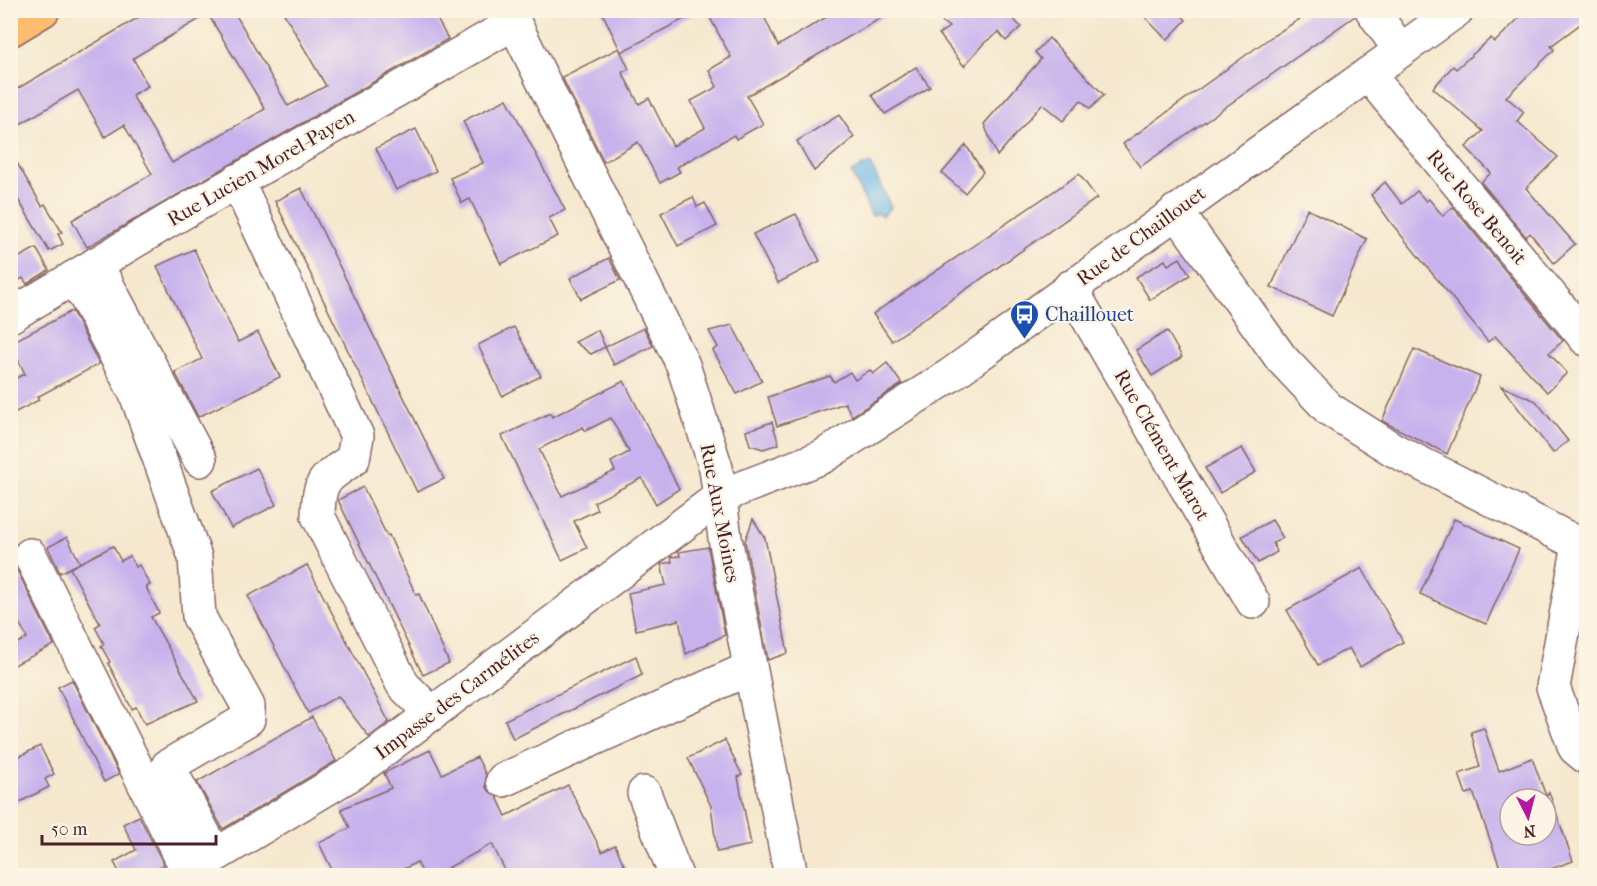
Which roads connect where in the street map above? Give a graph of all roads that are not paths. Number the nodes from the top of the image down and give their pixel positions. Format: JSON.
{"nodes":[{"id":1,"x":43,"y":10,"type":"edge"},
{"id":2,"x":1372,"y":10,"type":"edge"},
{"id":3,"x":1457,"y":10,"type":"edge"},
{"id":4,"x":511,"y":17,"type":"edge"},
{"id":5,"x":10,"y":30,"type":"edge"},
{"id":6,"x":1400,"y":50,"type":"junction"},
{"id":7,"x":1368,"y":74,"type":"junction"},
{"id":8,"x":237,"y":182,"type":"junction"},
{"id":9,"x":1176,"y":211,"type":"junction"},
{"id":10,"x":85,"y":271,"type":"junction"},
{"id":11,"x":1070,"y":287,"type":"junction"},
{"id":12,"x":10,"y":316,"type":"edge"},
{"id":13,"x":1587,"y":339,"type":"edge"},
{"id":14,"x":200,"y":460,"type":"dead end"},
{"id":15,"x":721,"y":496,"type":"junction"},
{"id":16,"x":30,"y":555,"type":"dead end"},
{"id":17,"x":1253,"y":602,"type":"dead end"},
{"id":18,"x":750,"y":668,"type":"junction"},
{"id":19,"x":432,"y":714,"type":"junction"},
{"id":20,"x":1587,"y":757,"type":"edge"},
{"id":21,"x":503,"y":780,"type":"dead end"},
{"id":22,"x":644,"y":793,"type":"dead end"},
{"id":23,"x":784,"y":838,"type":"junction"},
{"id":24,"x":195,"y":867,"type":"edge"},
{"id":25,"x":676,"y":876,"type":"edge"},
{"id":26,"x":768,"y":876,"type":"edge"},
{"id":27,"x":791,"y":876,"type":"edge"}],
"edges":[{"from":1,"to":5,"type":"main road"},
{"from":2,"to":6,"type":"street"},
{"from":3,"to":6,"type":"street","name":"Rue de Chaillouet"},
{"from":4,"to":8,"type":"street","name":"Rue Lucien Morel-Payen"},
{"from":4,"to":15,"type":"street","name":"Rue Aux Moines"},
{"from":6,"to":7,"type":"street","name":"Rue de Chaillouet"},
{"from":7,"to":9,"type":"street","name":"Rue de Chaillouet"},
{"from":7,"to":13,"type":"street","name":"Rue Rose Benoit"},
{"from":8,"to":10,"type":"street","name":"Rue Lucien Morel-Payen"},
{"from":8,"to":19,"type":"street"},
{"from":9,"to":11,"type":"street","name":"Rue de Chaillouet"},
{"from":9,"to":20,"type":"street"},
{"from":10,"to":12,"type":"street","name":"Rue Lucien Morel-Payen"},
{"from":10,"to":14,"type":"street"},
{"from":10,"to":24,"type":"street"},
{"from":11,"to":15,"type":"street","name":"Rue de Chaillouet"},
{"from":11,"to":17,"type":"street","name":"Rue Clément Marot"},
{"from":15,"to":18,"type":"street","name":"Rue Aux Moines"},
{"from":15,"to":19,"type":"street","name":"Impasse des Carmélites"},
{"from":16,"to":24,"type":"street"},
{"from":18,"to":21,"type":"street"},
{"from":18,"to":23,"type":"street","name":"Rue Aux Moines"},
{"from":19,"to":24,"type":"street","name":"Impasse des Carmélites"},
{"from":22,"to":25,"type":"street"},
{"from":23,"to":26,"type":"street"},
{"from":23,"to":27,"type":"street","name":"Rue Aux Moines"}]}
